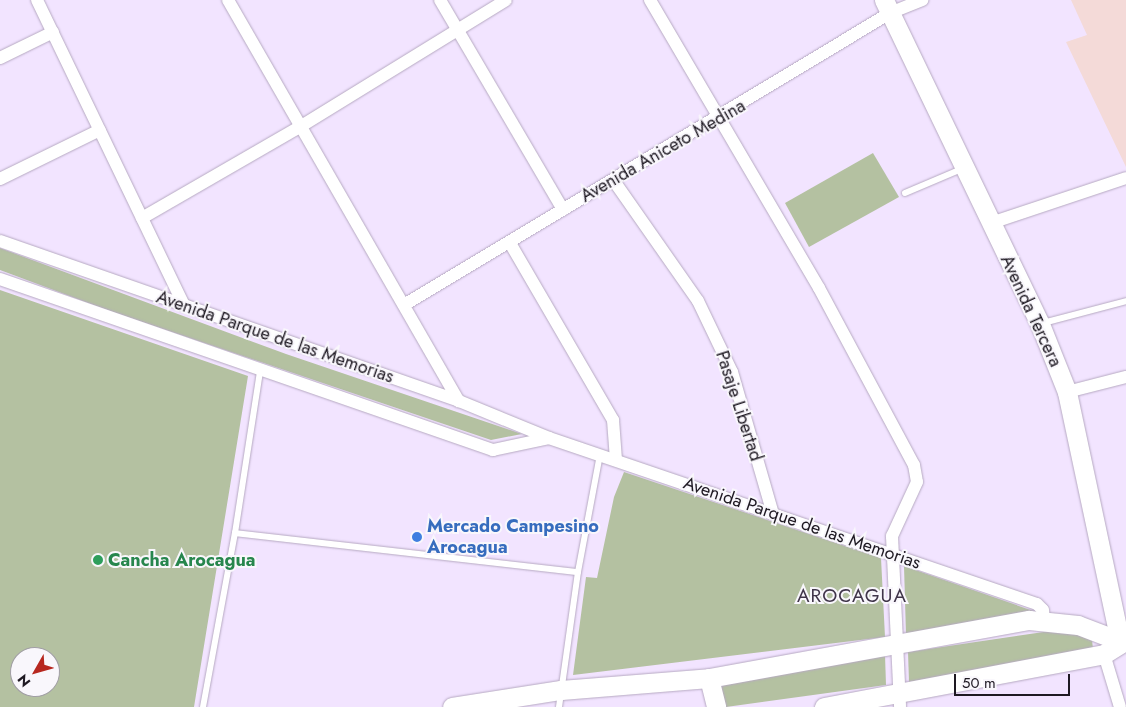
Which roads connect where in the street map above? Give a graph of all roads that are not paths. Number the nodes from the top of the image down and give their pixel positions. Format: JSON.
{"nodes":[{"id":1,"x":37,"y":0,"type":"edge"},
{"id":2,"x":228,"y":0,"type":"edge"},
{"id":3,"x":440,"y":0,"type":"edge"},
{"id":4,"x":506,"y":0,"type":"edge"},
{"id":5,"x":650,"y":0,"type":"edge"},
{"id":6,"x":923,"y":0,"type":"edge"},
{"id":7,"x":887,"y":7,"type":"edge"},
{"id":8,"x":456,"y":28,"type":"junction"},
{"id":9,"x":52,"y":32,"type":"junction"},
{"id":10,"x":0,"y":58,"type":"edge"},
{"id":11,"x":718,"y":120,"type":"junction"},
{"id":12,"x":303,"y":125,"type":"junction"},
{"id":13,"x":100,"y":130,"type":"junction"},
{"id":14,"x":965,"y":168,"type":"junction"},
{"id":15,"x":0,"y":178,"type":"edge"},
{"id":16,"x":1126,"y":178,"type":"edge"},
{"id":17,"x":614,"y":181,"type":"junction"},
{"id":18,"x":905,"y":192,"type":"dead end"},
{"id":19,"x":563,"y":210,"type":"junction"},
{"id":20,"x":142,"y":218,"type":"junction"},
{"id":21,"x":991,"y":223,"type":"junction"},
{"id":22,"x":0,"y":241,"type":"edge"},
{"id":23,"x":510,"y":243,"type":"junction"},
{"id":24,"x":0,"y":278,"type":"edge"},
{"id":25,"x":1126,"y":301,"type":"edge"},
{"id":26,"x":184,"y":305,"type":"junction"},
{"id":27,"x":404,"y":305,"type":"junction"},
{"id":28,"x":1040,"y":324,"type":"junction"},
{"id":29,"x":260,"y":370,"type":"junction"},
{"id":30,"x":1126,"y":377,"type":"edge"},
{"id":31,"x":1067,"y":392,"type":"junction"},
{"id":32,"x":459,"y":402,"type":"junction"},
{"id":33,"x":549,"y":438,"type":"junction"},
{"id":34,"x":600,"y":454,"type":"junction"},
{"id":35,"x":616,"y":460,"type":"junction"},
{"id":36,"x":772,"y":511,"type":"junction"},
{"id":37,"x":235,"y":533,"type":"junction"},
{"id":38,"x":893,"y":554,"type":"junction"},
{"id":39,"x":578,"y":572,"type":"junction"},
{"id":40,"x":1044,"y":621,"type":"junction"},
{"id":41,"x":1123,"y":640,"type":"edge"},
{"id":42,"x":896,"y":645,"type":"junction"},
{"id":43,"x":1104,"y":654,"type":"junction"},
{"id":44,"x":709,"y":678,"type":"junction"},
{"id":45,"x":560,"y":698,"type":"edge"},
{"id":46,"x":898,"y":701,"type":"edge"},
{"id":47,"x":203,"y":707,"type":"edge"},
{"id":48,"x":452,"y":707,"type":"edge"},
{"id":49,"x":716,"y":707,"type":"edge"},
{"id":50,"x":824,"y":707,"type":"edge"},
{"id":51,"x":1120,"y":707,"type":"edge"}],
"edges":[{"from":1,"to":9,"type":"street"},
{"from":2,"to":12,"type":"street"},
{"from":3,"to":8,"type":"street"},
{"from":4,"to":8,"type":"street"},
{"from":5,"to":11,"type":"street"},
{"from":6,"to":7,"type":"street","name":"Avenida Aniceto Medina"},
{"from":7,"to":11,"type":"street","name":"Avenida Aniceto Medina"},
{"from":7,"to":14,"type":"street","name":"Avenida Tercera"},
{"from":8,"to":12,"type":"street"},
{"from":8,"to":19,"type":"street"},
{"from":9,"to":10,"type":"street"},
{"from":9,"to":13,"type":"street"},
{"from":11,"to":17,"type":"street","name":"Avenida Aniceto Medina"},
{"from":11,"to":38,"type":"street"},
{"from":12,"to":20,"type":"street"},
{"from":12,"to":27,"type":"street"},
{"from":13,"to":15,"type":"street"},
{"from":13,"to":20,"type":"street"},
{"from":14,"to":18,"type":"lane"},
{"from":14,"to":21,"type":"street","name":"Avenida Tercera"},
{"from":16,"to":21,"type":"street"},
{"from":17,"to":19,"type":"street","name":"Avenida Aniceto Medina"},
{"from":17,"to":36,"type":"street","name":"Pasaje Libertad"},
{"from":19,"to":23,"type":"street","name":"Avenida Aniceto Medina"},
{"from":20,"to":26,"type":"street"},
{"from":21,"to":28,"type":"street","name":"Avenida Tercera"},
{"from":22,"to":26,"type":"street","name":"Avenida Parque de las Memorias"},
{"from":23,"to":27,"type":"street","name":"Avenida Aniceto Medina"},
{"from":23,"to":35,"type":"street"},
{"from":24,"to":29,"type":"street","name":"Avenida Parque de las Memorias"},
{"from":25,"to":28,"type":"lane"},
{"from":26,"to":32,"type":"street","name":"Avenida Parque de las Memorias"},
{"from":27,"to":32,"type":"street"},
{"from":28,"to":31,"type":"street","name":"Avenida Tercera"},
{"from":29,"to":33,"type":"street","name":"Avenida Parque de las Memorias"},
{"from":29,"to":37,"type":"lane"},
{"from":30,"to":31,"type":"street"},
{"from":31,"to":41,"type":"street","name":"Avenida Tercera"},
{"from":32,"to":33,"type":"street","name":"Avenida Parque de las Memorias"},
{"from":33,"to":34,"type":"street","name":"Avenida Parque de las Memorias"},
{"from":34,"to":35,"type":"street","name":"Avenida Parque de las Memorias"},
{"from":34,"to":39,"type":"lane"},
{"from":35,"to":36,"type":"street","name":"Avenida Parque de las Memorias"},
{"from":36,"to":38,"type":"street","name":"Avenida Parque de las Memorias"},
{"from":37,"to":39,"type":"lane"},
{"from":37,"to":47,"type":"lane"},
{"from":38,"to":40,"type":"street","name":"Avenida Parque de las Memorias"},
{"from":38,"to":42,"type":"street"},
{"from":39,"to":45,"type":"lane"},
{"from":40,"to":41,"type":"street"},
{"from":40,"to":42,"type":"street"},
{"from":41,"to":43,"type":"street"},
{"from":42,"to":44,"type":"street"},
{"from":42,"to":46,"type":"street"},
{"from":43,"to":46,"type":"street"},
{"from":43,"to":51,"type":"street"},
{"from":44,"to":45,"type":"street"},
{"from":44,"to":49,"type":"street"},
{"from":45,"to":48,"type":"street"},
{"from":46,"to":50,"type":"street"}]}
